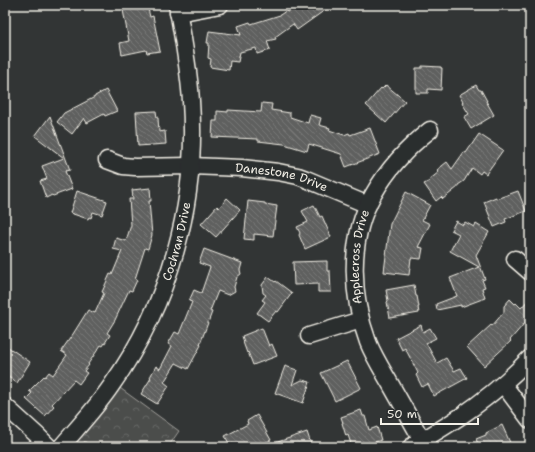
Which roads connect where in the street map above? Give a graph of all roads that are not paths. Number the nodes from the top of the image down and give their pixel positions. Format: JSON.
{"nodes":[{"id":1,"x":220,"y":5,"type":"edge"},
{"id":2,"x":178,"y":9,"type":"edge"},
{"id":3,"x":430,"y":130,"type":"dead end"},
{"id":4,"x":107,"y":160,"type":"dead end"},
{"id":5,"x":191,"y":166,"type":"junction"},
{"id":6,"x":368,"y":205,"type":"junction"},
{"id":7,"x":515,"y":260,"type":"dead end"},
{"id":8,"x":530,"y":272,"type":"edge"},
{"id":9,"x":361,"y":320,"type":"junction"},
{"id":10,"x":309,"y":336,"type":"dead end"},
{"id":11,"x":530,"y":358,"type":"edge"},
{"id":12,"x":504,"y":384,"type":"junction"},
{"id":13,"x":5,"y":406,"type":"edge"},
{"id":14,"x":530,"y":420,"type":"edge"},
{"id":15,"x":417,"y":444,"type":"edge"},
{"id":16,"x":49,"y":447,"type":"edge"},
{"id":17,"x":61,"y":447,"type":"edge"}],
"edges":[{"from":1,"to":2,"type":"street"},
{"from":2,"to":5,"type":"street","name":"Cochran Drive"},
{"from":3,"to":6,"type":"street","name":"Applecross Drive"},
{"from":4,"to":5,"type":"street","name":"Danestone Drive"},
{"from":5,"to":6,"type":"street","name":"Danestone Drive"},
{"from":5,"to":17,"type":"street","name":"Cochran Drive"},
{"from":6,"to":9,"type":"street","name":"Applecross Drive"},
{"from":7,"to":8,"type":"street"},
{"from":9,"to":10,"type":"street"},
{"from":9,"to":15,"type":"street","name":"Applecross Drive"},
{"from":11,"to":12,"type":"street"},
{"from":12,"to":14,"type":"street"},
{"from":12,"to":15,"type":"street"},
{"from":13,"to":16,"type":"street"}]}
